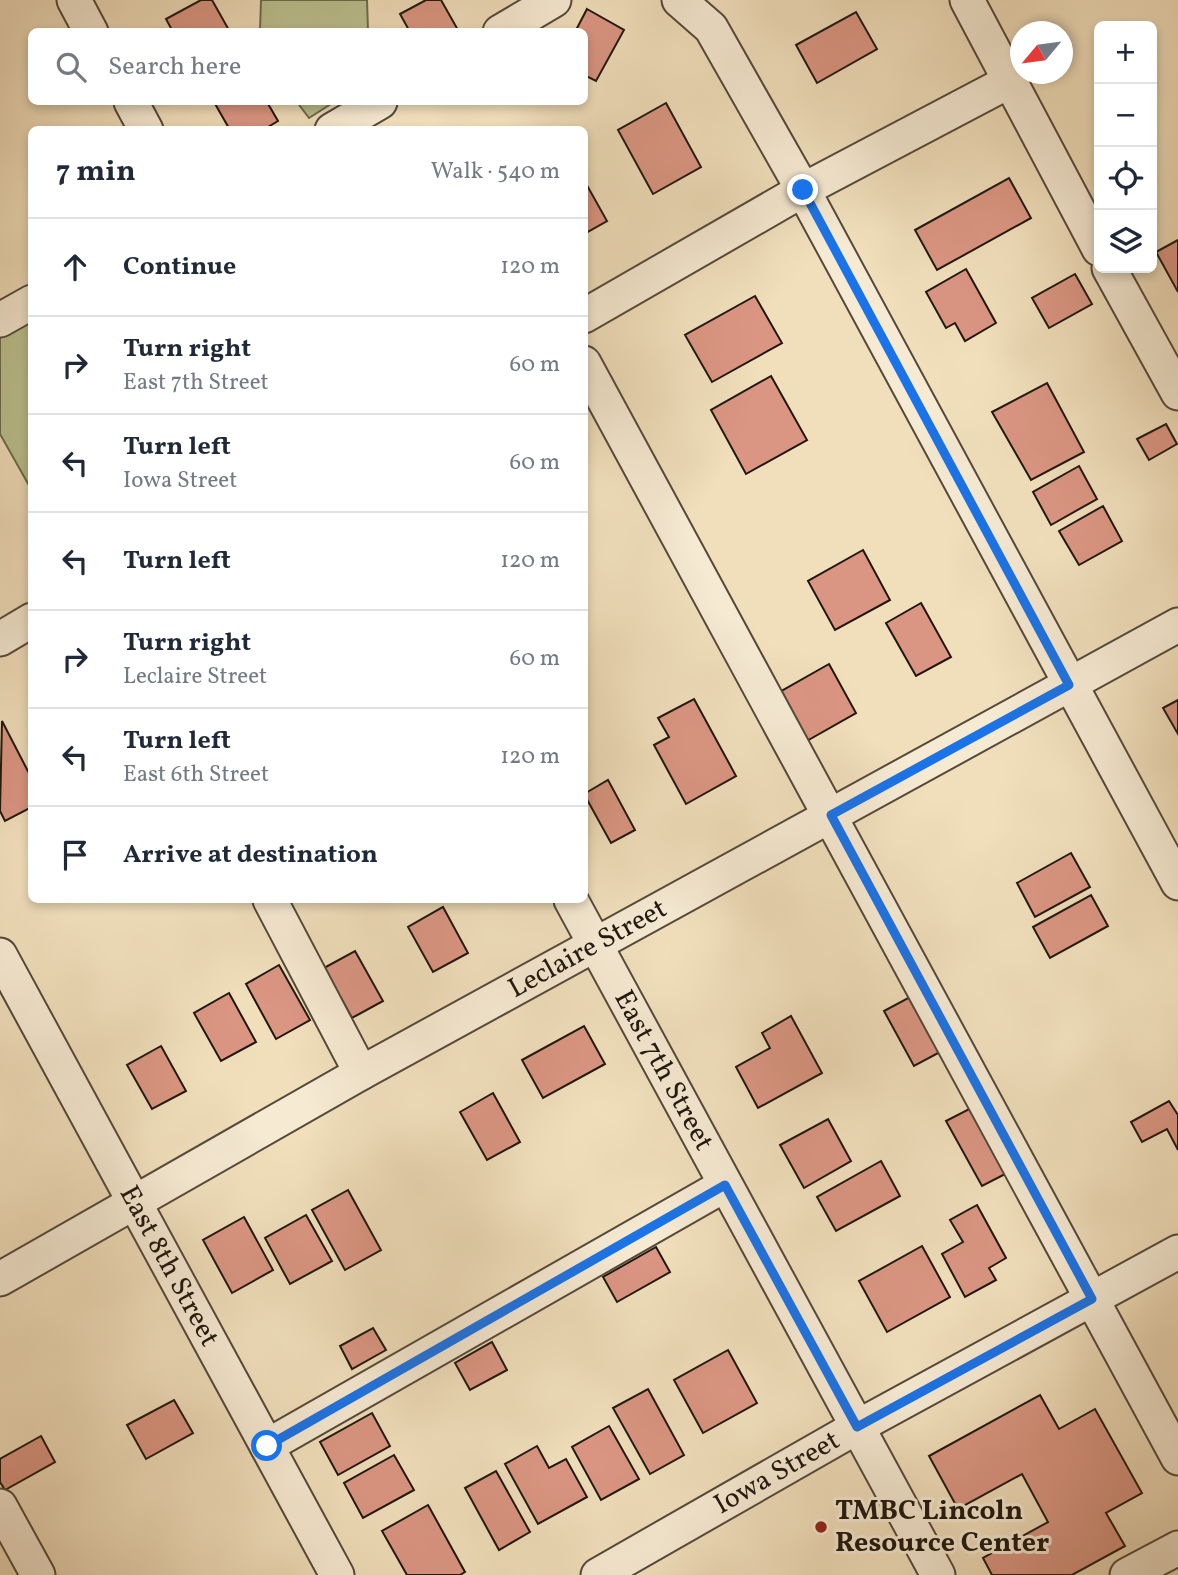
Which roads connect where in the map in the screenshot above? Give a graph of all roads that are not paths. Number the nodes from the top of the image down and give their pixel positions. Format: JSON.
{"nodes":[{"id":1,"x":74,"y":0,"type":"edge"},
{"id":2,"x":554,"y":0,"type":"edge"},
{"id":3,"x":679,"y":0,"type":"edge"},
{"id":4,"x":967,"y":0,"type":"edge"},
{"id":5,"x":90,"y":28,"type":"edge"},
{"id":6,"x":507,"y":28,"type":"edge"},
{"id":7,"x":1007,"y":82,"type":"junction"},
{"id":8,"x":133,"y":105,"type":"edge"},
{"id":9,"x":375,"y":105,"type":"edge"},
{"id":10,"x":144,"y":126,"type":"edge"},
{"id":11,"x":339,"y":126,"type":"edge"},
{"id":12,"x":803,"y":190,"type":"junction"},
{"id":13,"x":1094,"y":240,"type":"edge"},
{"id":14,"x":1112,"y":273,"type":"edge"},
{"id":15,"x":28,"y":304,"type":"edge"},
{"id":16,"x":588,"y":314,"type":"edge"},
{"id":17,"x":0,"y":320,"type":"edge"},
{"id":18,"x":588,"y":370,"type":"edge"},
{"id":19,"x":1178,"y":393,"type":"edge"},
{"id":20,"x":28,"y":622,"type":"edge"},
{"id":21,"x":1178,"y":625,"type":"edge"},
{"id":22,"x":0,"y":639,"type":"edge"},
{"id":23,"x":1069,"y":685,"type":"junction"},
{"id":24,"x":831,"y":815,"type":"junction"},
{"id":25,"x":1178,"y":883,"type":"edge"},
{"id":26,"x":272,"y":903,"type":"edge"},
{"id":27,"x":573,"y":903,"type":"edge"},
{"id":28,"x":596,"y":944,"type":"junction"},
{"id":29,"x":0,"y":955,"type":"edge"},
{"id":30,"x":361,"y":1073,"type":"junction"},
{"id":31,"x":725,"y":1185,"type":"junction"},
{"id":32,"x":134,"y":1205,"type":"junction"},
{"id":33,"x":1178,"y":1252,"type":"edge"},
{"id":34,"x":0,"y":1279,"type":"edge"},
{"id":35,"x":1092,"y":1299,"type":"junction"},
{"id":36,"x":857,"y":1427,"type":"junction"},
{"id":37,"x":267,"y":1446,"type":"junction"},
{"id":38,"x":1178,"y":1458,"type":"edge"},
{"id":39,"x":0,"y":1506,"type":"edge"},
{"id":40,"x":1178,"y":1548,"type":"edge"},
{"id":41,"x":38,"y":1575,"type":"edge"},
{"id":42,"x":337,"y":1575,"type":"edge"},
{"id":43,"x":598,"y":1575,"type":"edge"},
{"id":44,"x":938,"y":1575,"type":"edge"},
{"id":45,"x":1127,"y":1575,"type":"edge"}],
"edges":[{"from":1,"to":5,"type":"street"},
{"from":2,"to":6,"type":"street"},
{"from":3,"to":12,"type":"street"},
{"from":4,"to":7,"type":"street"},
{"from":7,"to":12,"type":"street"},
{"from":7,"to":13,"type":"street"},
{"from":8,"to":10,"type":"street"},
{"from":9,"to":11,"type":"street"},
{"from":12,"to":16,"type":"street"},
{"from":12,"to":23,"type":"street"},
{"from":14,"to":19,"type":"street"},
{"from":15,"to":17,"type":"street"},
{"from":18,"to":24,"type":"street"},
{"from":20,"to":22,"type":"street"},
{"from":21,"to":23,"type":"street","name":"Leclaire Street"},
{"from":23,"to":24,"type":"street","name":"Leclaire Street"},
{"from":23,"to":25,"type":"street"},
{"from":24,"to":28,"type":"street","name":"Leclaire Street"},
{"from":24,"to":35,"type":"street"},
{"from":26,"to":30,"type":"street"},
{"from":27,"to":28,"type":"street","name":"East 7th Street"},
{"from":28,"to":30,"type":"street","name":"Leclaire Street"},
{"from":28,"to":31,"type":"street","name":"East 7th Street"},
{"from":29,"to":32,"type":"street","name":"East 8th Street"},
{"from":30,"to":32,"type":"street","name":"Leclaire Street"},
{"from":31,"to":36,"type":"street","name":"East 7th Street"},
{"from":31,"to":37,"type":"street"},
{"from":32,"to":34,"type":"street","name":"Leclaire Street"},
{"from":32,"to":37,"type":"street","name":"East 8th Street"},
{"from":33,"to":35,"type":"street","name":"Iowa Street"},
{"from":35,"to":36,"type":"street","name":"Iowa Street"},
{"from":35,"to":38,"type":"street"},
{"from":36,"to":43,"type":"street","name":"Iowa Street"},
{"from":36,"to":44,"type":"street","name":"East 7th Street"},
{"from":37,"to":42,"type":"street","name":"East 8th Street"},
{"from":39,"to":41,"type":"street"},
{"from":40,"to":45,"type":"street"}]}
